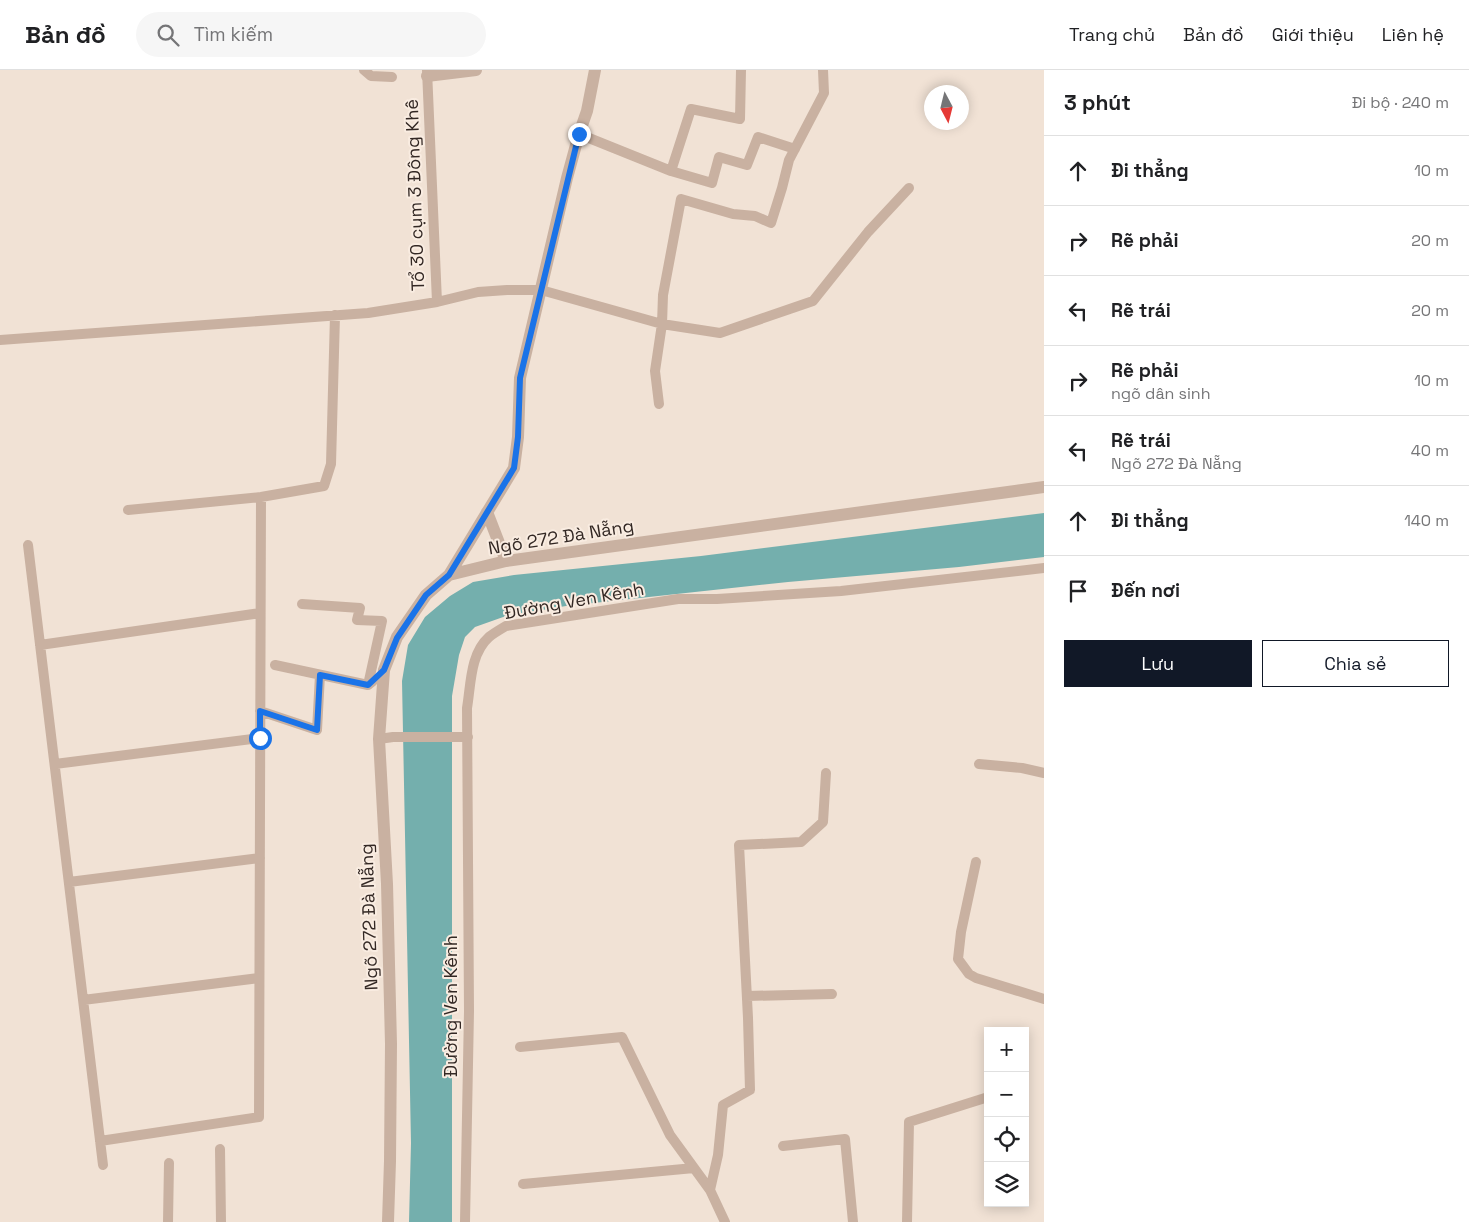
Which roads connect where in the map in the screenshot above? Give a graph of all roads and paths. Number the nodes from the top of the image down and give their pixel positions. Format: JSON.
{"nodes":[{"id":1,"x":364,"y":70,"type":"edge"},
{"id":2,"x":476,"y":70,"type":"edge"},
{"id":3,"x":584,"y":70,"type":"edge"},
{"id":4,"x":595,"y":70,"type":"edge"},
{"id":5,"x":741,"y":70,"type":"edge"},
{"id":6,"x":823,"y":70,"type":"edge"},
{"id":7,"x":427,"y":73,"type":"edge"},
{"id":8,"x":392,"y":77,"type":"dead end"},
{"id":9,"x":591,"y":84,"type":"junction"},
{"id":10,"x":579,"y":134,"type":"junction"},
{"id":11,"x":795,"y":148,"type":"junction"},
{"id":12,"x":671,"y":171,"type":"junction"},
{"id":13,"x":908,"y":188,"type":"dead end"},
{"id":14,"x":541,"y":290,"type":"junction"},
{"id":15,"x":436,"y":302,"type":"junction"},
{"id":16,"x":335,"y":315,"type":"junction"},
{"id":17,"x":662,"y":324,"type":"junction"},
{"id":18,"x":0,"y":340,"type":"edge"},
{"id":19,"x":659,"y":404,"type":"dead end"},
{"id":20,"x":1044,"y":487,"type":"edge"},
{"id":21,"x":261,"y":497,"type":"junction"},
{"id":22,"x":128,"y":510,"type":"dead end"},
{"id":23,"x":487,"y":512,"type":"junction"},
{"id":24,"x":28,"y":545,"type":"dead end"},
{"id":25,"x":506,"y":562,"type":"junction"},
{"id":26,"x":1044,"y":568,"type":"edge"},
{"id":27,"x":449,"y":575,"type":"junction"},
{"id":28,"x":302,"y":604,"type":"dead end"},
{"id":29,"x":260,"y":613,"type":"junction"},
{"id":30,"x":40,"y":645,"type":"junction"},
{"id":31,"x":275,"y":665,"type":"dead end"},
{"id":32,"x":384,"y":670,"type":"junction"},
{"id":33,"x":320,"y":675,"type":"junction"},
{"id":34,"x":368,"y":685,"type":"junction"},
{"id":35,"x":260,"y":711,"type":"junction"},
{"id":36,"x":464,"y":736,"type":"junction"},
{"id":37,"x":260,"y":738,"type":"junction"},
{"id":38,"x":379,"y":739,"type":"junction"},
{"id":39,"x":55,"y":764,"type":"junction"},
{"id":40,"x":979,"y":764,"type":"dead end"},
{"id":41,"x":826,"y":773,"type":"dead end"},
{"id":42,"x":1044,"y":773,"type":"edge"},
{"id":43,"x":260,"y":858,"type":"junction"},
{"id":44,"x":976,"y":862,"type":"dead end"},
{"id":45,"x":69,"y":882,"type":"junction"},
{"id":46,"x":259,"y":978,"type":"junction"},
{"id":47,"x":832,"y":994,"type":"dead end"},
{"id":48,"x":747,"y":996,"type":"junction"},
{"id":49,"x":1044,"y":999,"type":"edge"},
{"id":50,"x":83,"y":1000,"type":"junction"},
{"id":51,"x":520,"y":1047,"type":"dead end"},
{"id":52,"x":984,"y":1098,"type":"edge"},
{"id":53,"x":100,"y":1141,"type":"junction"},
{"id":54,"x":783,"y":1146,"type":"dead end"},
{"id":55,"x":220,"y":1149,"type":"dead end"},
{"id":56,"x":169,"y":1163,"type":"dead end"},
{"id":57,"x":103,"y":1165,"type":"dead end"},
{"id":58,"x":694,"y":1168,"type":"junction"},
{"id":59,"x":523,"y":1184,"type":"dead end"},
{"id":60,"x":710,"y":1190,"type":"junction"},
{"id":61,"x":168,"y":1222,"type":"edge"},
{"id":62,"x":221,"y":1222,"type":"edge"},
{"id":63,"x":388,"y":1222,"type":"edge"},
{"id":64,"x":464,"y":1222,"type":"edge"},
{"id":65,"x":725,"y":1222,"type":"edge"},
{"id":66,"x":853,"y":1222,"type":"edge"},
{"id":67,"x":907,"y":1222,"type":"edge"}],
"edges":[{"from":1,"to":8,"type":"lane"},
{"from":2,"to":7,"type":"street"},
{"from":3,"to":9,"type":"street"},
{"from":4,"to":9,"type":"street"},
{"from":5,"to":12,"type":"lane"},
{"from":6,"to":11,"type":"lane"},
{"from":7,"to":15,"type":"lane","name":"Tổ 30 cụm 3 Đông Khê"},
{"from":9,"to":10,"type":"street"},
{"from":10,"to":12,"type":"lane"},
{"from":10,"to":14,"type":"street"},
{"from":11,"to":12,"type":"lane"},
{"from":11,"to":17,"type":"lane"},
{"from":13,"to":17,"type":"lane","name":"Tổ 30 cụm 3 Đông Khê"},
{"from":14,"to":15,"type":"lane","name":"Tổ 30 cụm 3 Đông Khê"},
{"from":14,"to":17,"type":"lane","name":"Tổ 30 cụm 3 Đông Khê"},
{"from":14,"to":23,"type":"street"},
{"from":15,"to":16,"type":"lane"},
{"from":16,"to":18,"type":"lane"},
{"from":16,"to":21,"type":"lane"},
{"from":17,"to":19,"type":"lane"},
{"from":20,"to":25,"type":"street","name":"Ngõ 272 Đà Nẵng"},
{"from":21,"to":22,"type":"lane"},
{"from":21,"to":29,"type":"lane"},
{"from":23,"to":25,"type":"street"},
{"from":23,"to":27,"type":"street"},
{"from":24,"to":30,"type":"lane"},
{"from":25,"to":27,"type":"street","name":"Ngõ 272 Đà Nẵng"},
{"from":26,"to":36,"type":"lane","name":"Đường Ven Kênh"},
{"from":27,"to":32,"type":"street","name":"Ngõ 272 Đà Nẵng"},
{"from":28,"to":34,"type":"lane"},
{"from":29,"to":30,"type":"lane"},
{"from":29,"to":35,"type":"lane"},
{"from":30,"to":39,"type":"lane"},
{"from":31,"to":33,"type":"lane"},
{"from":32,"to":34,"type":"lane"},
{"from":32,"to":38,"type":"street","name":"Ngõ 272 Đà Nẵng"},
{"from":33,"to":34,"type":"lane"},
{"from":33,"to":35,"type":"lane"},
{"from":35,"to":37,"type":"lane"},
{"from":36,"to":38,"type":"lane"},
{"from":36,"to":64,"type":"lane","name":"Đường Ven Kênh"},
{"from":37,"to":39,"type":"lane"},
{"from":37,"to":43,"type":"lane"},
{"from":38,"to":63,"type":"street","name":"Ngõ 272 Đà Nẵng"},
{"from":39,"to":45,"type":"lane"},
{"from":40,"to":42,"type":"lane"},
{"from":41,"to":48,"type":"lane"},
{"from":43,"to":45,"type":"lane"},
{"from":43,"to":46,"type":"lane"},
{"from":44,"to":49,"type":"lane"},
{"from":45,"to":50,"type":"lane"},
{"from":46,"to":50,"type":"lane"},
{"from":46,"to":53,"type":"lane"},
{"from":47,"to":48,"type":"lane"},
{"from":48,"to":60,"type":"lane"},
{"from":50,"to":53,"type":"lane"},
{"from":51,"to":58,"type":"lane"},
{"from":52,"to":67,"type":"lane"},
{"from":53,"to":57,"type":"lane"},
{"from":54,"to":66,"type":"lane"},
{"from":55,"to":62,"type":"lane"},
{"from":56,"to":61,"type":"lane"},
{"from":58,"to":59,"type":"lane"},
{"from":58,"to":60,"type":"lane"},
{"from":60,"to":65,"type":"lane"}]}
